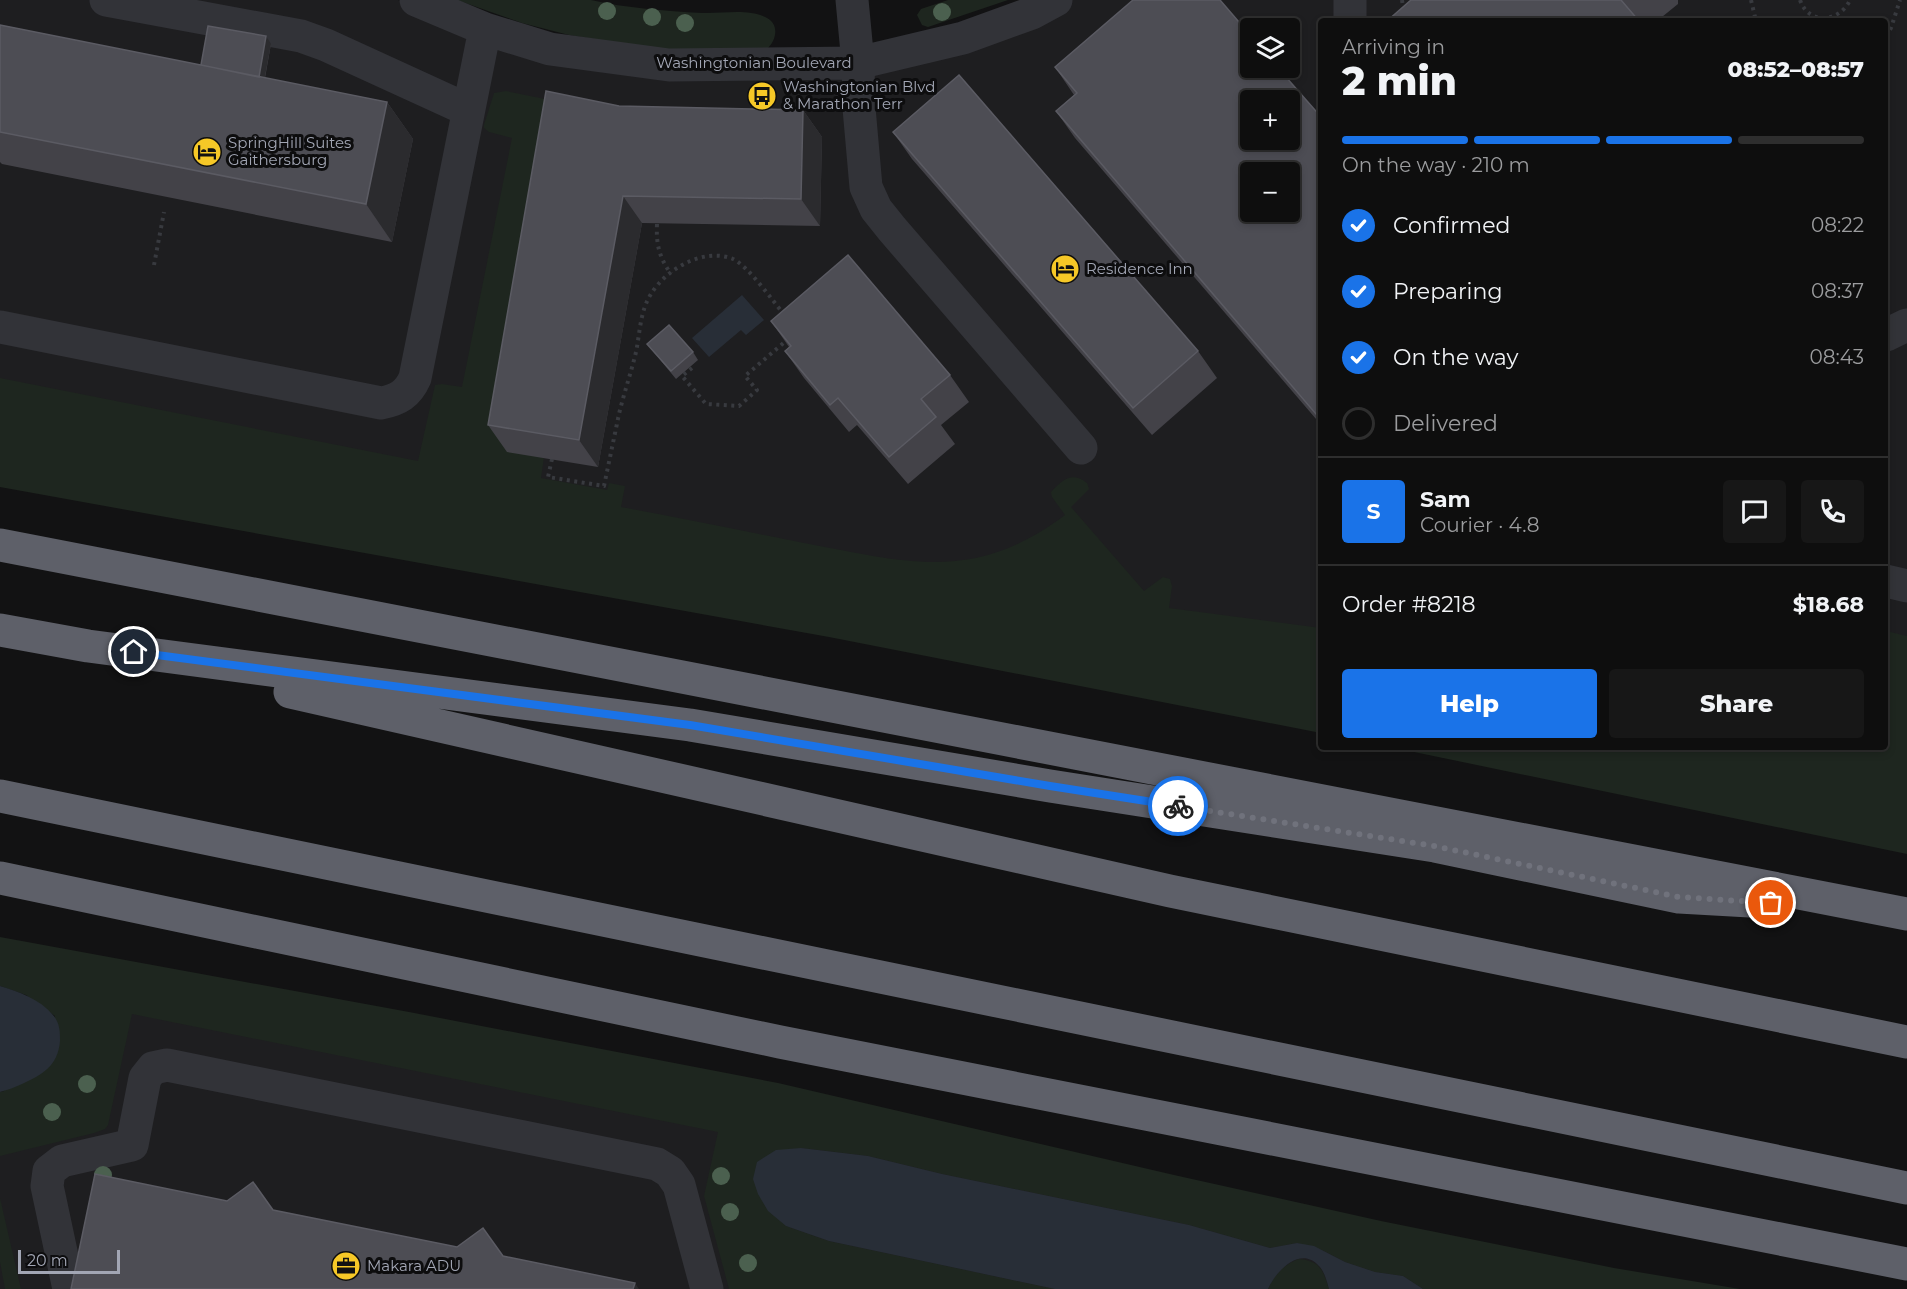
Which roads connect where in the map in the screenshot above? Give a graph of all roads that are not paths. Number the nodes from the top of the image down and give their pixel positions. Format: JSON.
{"nodes":[{"id":1,"x":106,"y":0,"type":"edge"},
{"id":2,"x":416,"y":0,"type":"edge"},
{"id":3,"x":852,"y":0,"type":"edge"},
{"id":4,"x":1056,"y":0,"type":"edge"},
{"id":5,"x":1350,"y":0,"type":"edge"},
{"id":6,"x":1350,"y":18,"type":"edge"},
{"id":7,"x":485,"y":29,"type":"junction"},
{"id":8,"x":858,"y":63,"type":"junction"},
{"id":9,"x":468,"y":110,"type":"junction"},
{"id":10,"x":1907,"y":325,"type":"edge"},
{"id":11,"x":0,"y":327,"type":"edge"},
{"id":12,"x":1888,"y":334,"type":"edge"},
{"id":13,"x":1082,"y":448,"type":"dead end"},
{"id":14,"x":0,"y":545,"type":"edge"},
{"id":15,"x":1888,"y":581,"type":"edge"},
{"id":16,"x":1907,"y":586,"type":"edge"},
{"id":17,"x":0,"y":630,"type":"edge"},
{"id":18,"x":88,"y":646,"type":"junction"},
{"id":19,"x":0,"y":796,"type":"edge"},
{"id":20,"x":0,"y":878,"type":"edge"},
{"id":21,"x":1897,"y":912,"type":"edge"},
{"id":22,"x":1907,"y":1042,"type":"edge"},
{"id":23,"x":1907,"y":1188,"type":"edge"},
{"id":24,"x":1907,"y":1264,"type":"edge"},
{"id":25,"x":69,"y":1289,"type":"edge"},
{"id":26,"x":707,"y":1289,"type":"edge"}],
"edges":[{"from":1,"to":9,"type":"street"},
{"from":2,"to":7,"type":"street","name":"Washingtonian Boulevard"},
{"from":3,"to":8,"type":"street"},
{"from":4,"to":8,"type":"street","name":"Washingtonian Boulevard"},
{"from":5,"to":6,"type":"street"},
{"from":7,"to":8,"type":"street","name":"Washingtonian Boulevard"},
{"from":7,"to":9,"type":"street"},
{"from":8,"to":13,"type":"street"},
{"from":9,"to":11,"type":"street"},
{"from":10,"to":12,"type":"street"},
{"from":14,"to":21,"type":"highway"},
{"from":15,"to":16,"type":"street"},
{"from":17,"to":18,"type":"highway"},
{"from":18,"to":21,"type":"highway"},
{"from":18,"to":22,"type":"highway"},
{"from":19,"to":23,"type":"highway"},
{"from":20,"to":24,"type":"highway"},
{"from":25,"to":26,"type":"street"}]}
